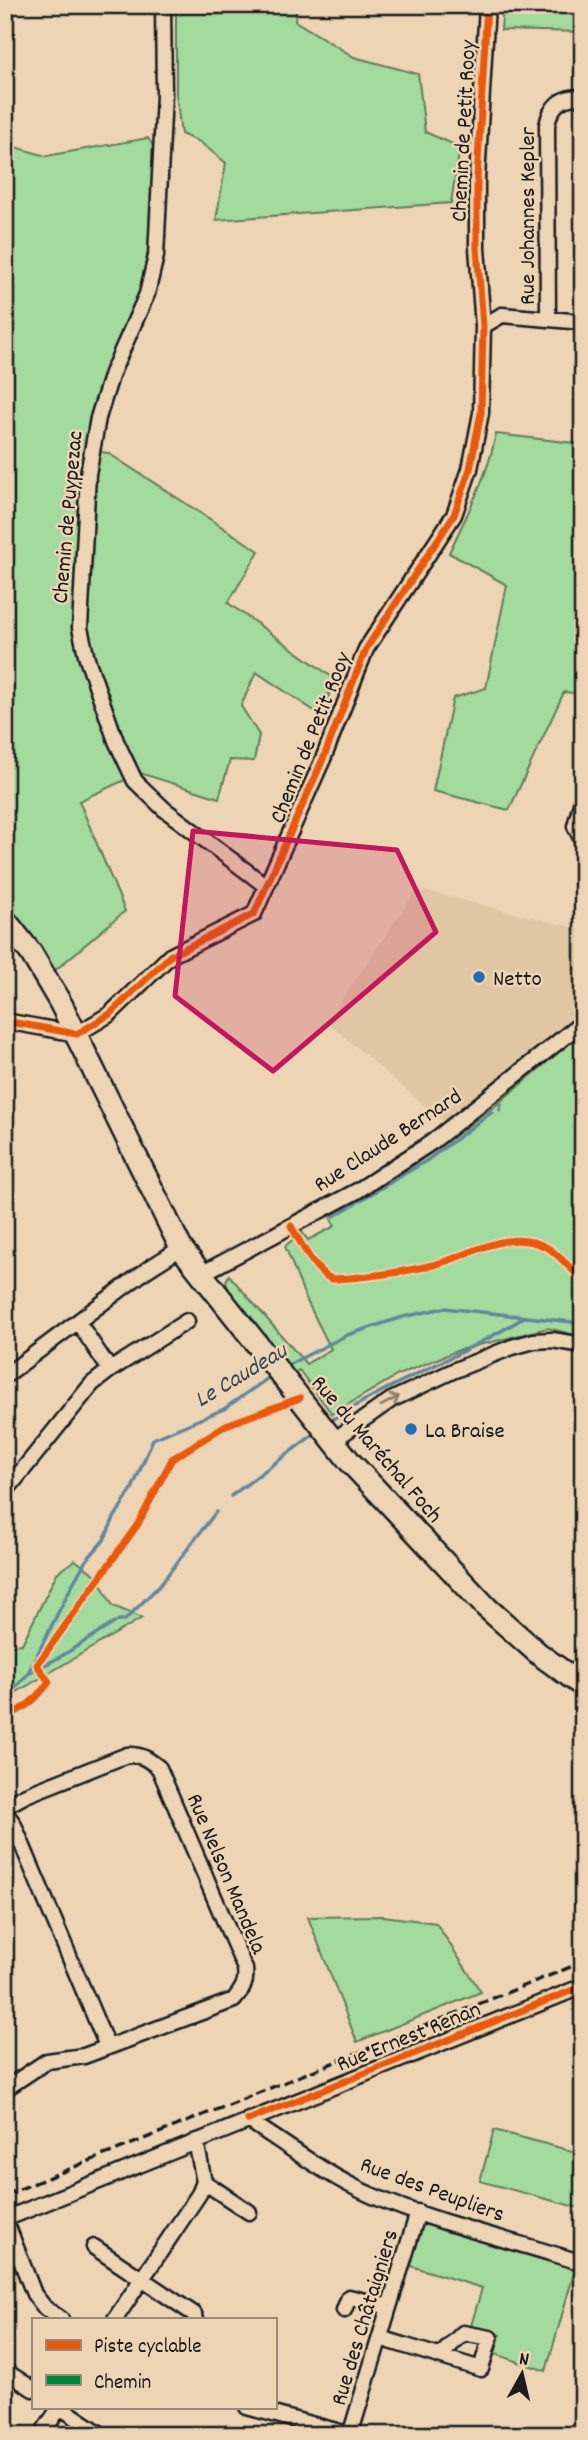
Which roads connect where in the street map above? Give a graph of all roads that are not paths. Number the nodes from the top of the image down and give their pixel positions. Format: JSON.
{"nodes":[{"id":1,"x":163,"y":5,"type":"edge"},
{"id":2,"x":487,"y":5,"type":"edge"},
{"id":3,"x":583,"y":97,"type":"edge"},
{"id":4,"x":548,"y":318,"type":"junction"},
{"id":5,"x":583,"y":322,"type":"edge"},
{"id":6,"x":483,"y":327,"type":"junction"},
{"id":7,"x":583,"y":797,"type":"edge"},
{"id":8,"x":583,"y":842,"type":"edge"},
{"id":9,"x":266,"y":886,"type":"junction"},
{"id":10,"x":5,"y":920,"type":"edge"},
{"id":11,"x":5,"y":1021,"type":"edge"},
{"id":12,"x":583,"y":1022,"type":"edge"},
{"id":13,"x":77,"y":1034,"type":"junction"},
{"id":14,"x":181,"y":1248,"type":"junction"},
{"id":15,"x":203,"y":1273,"type":"junction"},
{"id":16,"x":187,"y":1321,"type":"dead end"},
{"id":17,"x":78,"y":1322,"type":"junction"},
{"id":18,"x":583,"y":1345,"type":"edge"},
{"id":19,"x":110,"y":1370,"type":"junction"},
{"id":20,"x":5,"y":1376,"type":"edge"},
{"id":21,"x":331,"y":1436,"type":"junction"},
{"id":22,"x":5,"y":1492,"type":"edge"},
{"id":23,"x":583,"y":1686,"type":"edge"},
{"id":24,"x":5,"y":1806,"type":"edge"},
{"id":25,"x":5,"y":1812,"type":"edge"},
{"id":26,"x":583,"y":1986,"type":"edge"},
{"id":27,"x":107,"y":2046,"type":"junction"},
{"id":28,"x":5,"y":2089,"type":"edge"},
{"id":29,"x":248,"y":2120,"type":"junction"},
{"id":30,"x":196,"y":2141,"type":"junction"},
{"id":31,"x":204,"y":2182,"type":"junction"},
{"id":32,"x":249,"y":2211,"type":"dead end"},
{"id":33,"x":418,"y":2212,"type":"junction"},
{"id":34,"x":5,"y":2219,"type":"edge"},
{"id":35,"x":94,"y":2247,"type":"dead end"},
{"id":36,"x":573,"y":2260,"type":"dead end"},
{"id":37,"x":141,"y":2279,"type":"junction"},
{"id":38,"x":389,"y":2307,"type":"junction"},
{"id":39,"x":344,"y":2310,"type":"dead end"},
{"id":40,"x":60,"y":2318,"type":"edge"},
{"id":41,"x":116,"y":2318,"type":"edge"},
{"id":42,"x":196,"y":2318,"type":"edge"},
{"id":43,"x":380,"y":2338,"type":"junction"},
{"id":44,"x":440,"y":2356,"type":"dead end"},
{"id":45,"x":5,"y":2371,"type":"edge"},
{"id":46,"x":32,"y":2388,"type":"edge"},
{"id":47,"x":59,"y":2408,"type":"edge"},
{"id":48,"x":62,"y":2408,"type":"edge"},
{"id":49,"x":251,"y":2408,"type":"edge"},
{"id":50,"x":583,"y":2428,"type":"edge"},
{"id":51,"x":41,"y":2435,"type":"edge"},
{"id":52,"x":102,"y":2435,"type":"edge"},
{"id":53,"x":351,"y":2435,"type":"edge"},
{"id":54,"x":581,"y":2435,"type":"edge"}],
"edges":[{"from":1,"to":9,"type":"street","name":"Chemin de Puypezac"},
{"from":2,"to":6,"type":"street","name":"Chemin de Petit Rooy"},
{"from":3,"to":4,"type":"street","name":"Rue Johannes Kepler"},
{"from":4,"to":5,"type":"street","name":"Rue Johannes Kepler"},
{"from":4,"to":6,"type":"street","name":"Rue Johannes Kepler"},
{"from":6,"to":9,"type":"street","name":"Chemin de Petit Rooy"},
{"from":7,"to":8,"type":"street"},
{"from":9,"to":13,"type":"street","name":"Chemin de Petit Rooy"},
{"from":10,"to":13,"type":"main road","name":"Rue du Maréchal Foch"},
{"from":11,"to":13,"type":"street"},
{"from":12,"to":15,"type":"street","name":"Rue Claude Bernard"},
{"from":13,"to":14,"type":"main road","name":"Rue du Maréchal Foch"},
{"from":14,"to":15,"type":"main road","name":"Rue du Maréchal Foch"},
{"from":14,"to":17,"type":"street"},
{"from":15,"to":21,"type":"main road","name":"Rue du Maréchal Foch"},
{"from":16,"to":19,"type":"street"},
{"from":17,"to":19,"type":"street"},
{"from":17,"to":20,"type":"street"},
{"from":21,"to":18,"type":"street","one_way":true},
{"from":19,"to":22,"type":"street"},
{"from":21,"to":23,"type":"main road","name":"Rue du Maréchal Foch"},
{"from":24,"to":27,"type":"street","name":"Rue Nelson Mandela"},
{"from":25,"to":27,"type":"street"},
{"from":26,"to":29,"type":"street","name":"Rue Ernest Renan"},
{"from":27,"to":28,"type":"street","name":"Rue Nelson Mandela"},
{"from":29,"to":30,"type":"street","name":"Rue Ernest Renan"},
{"from":29,"to":33,"type":"street","name":"Rue des Peupliers"},
{"from":30,"to":31,"type":"street"},
{"from":30,"to":34,"type":"street","name":"Rue Ernest Renan"},
{"from":31,"to":32,"type":"street"},
{"from":31,"to":37,"type":"street"},
{"from":33,"to":36,"type":"street","name":"Rue des Peupliers"},
{"from":33,"to":38,"type":"street","name":"Rue des Châtaigniers"},
{"from":34,"to":40,"type":"street"},
{"from":35,"to":37,"type":"street"},
{"from":37,"to":41,"type":"street"},
{"from":37,"to":42,"type":"street"},
{"from":38,"to":39,"type":"street"},
{"from":38,"to":43,"type":"street","name":"Rue des Châtaigniers"},
{"from":43,"to":44,"type":"street"},
{"from":43,"to":53,"type":"street","name":"Rue des Châtaigniers"},
{"from":45,"to":46,"type":"street"},
{"from":47,"to":51,"type":"street"},
{"from":48,"to":52,"type":"street"},
{"from":49,"to":53,"type":"street"},
{"from":50,"to":54,"type":"street"}]}
